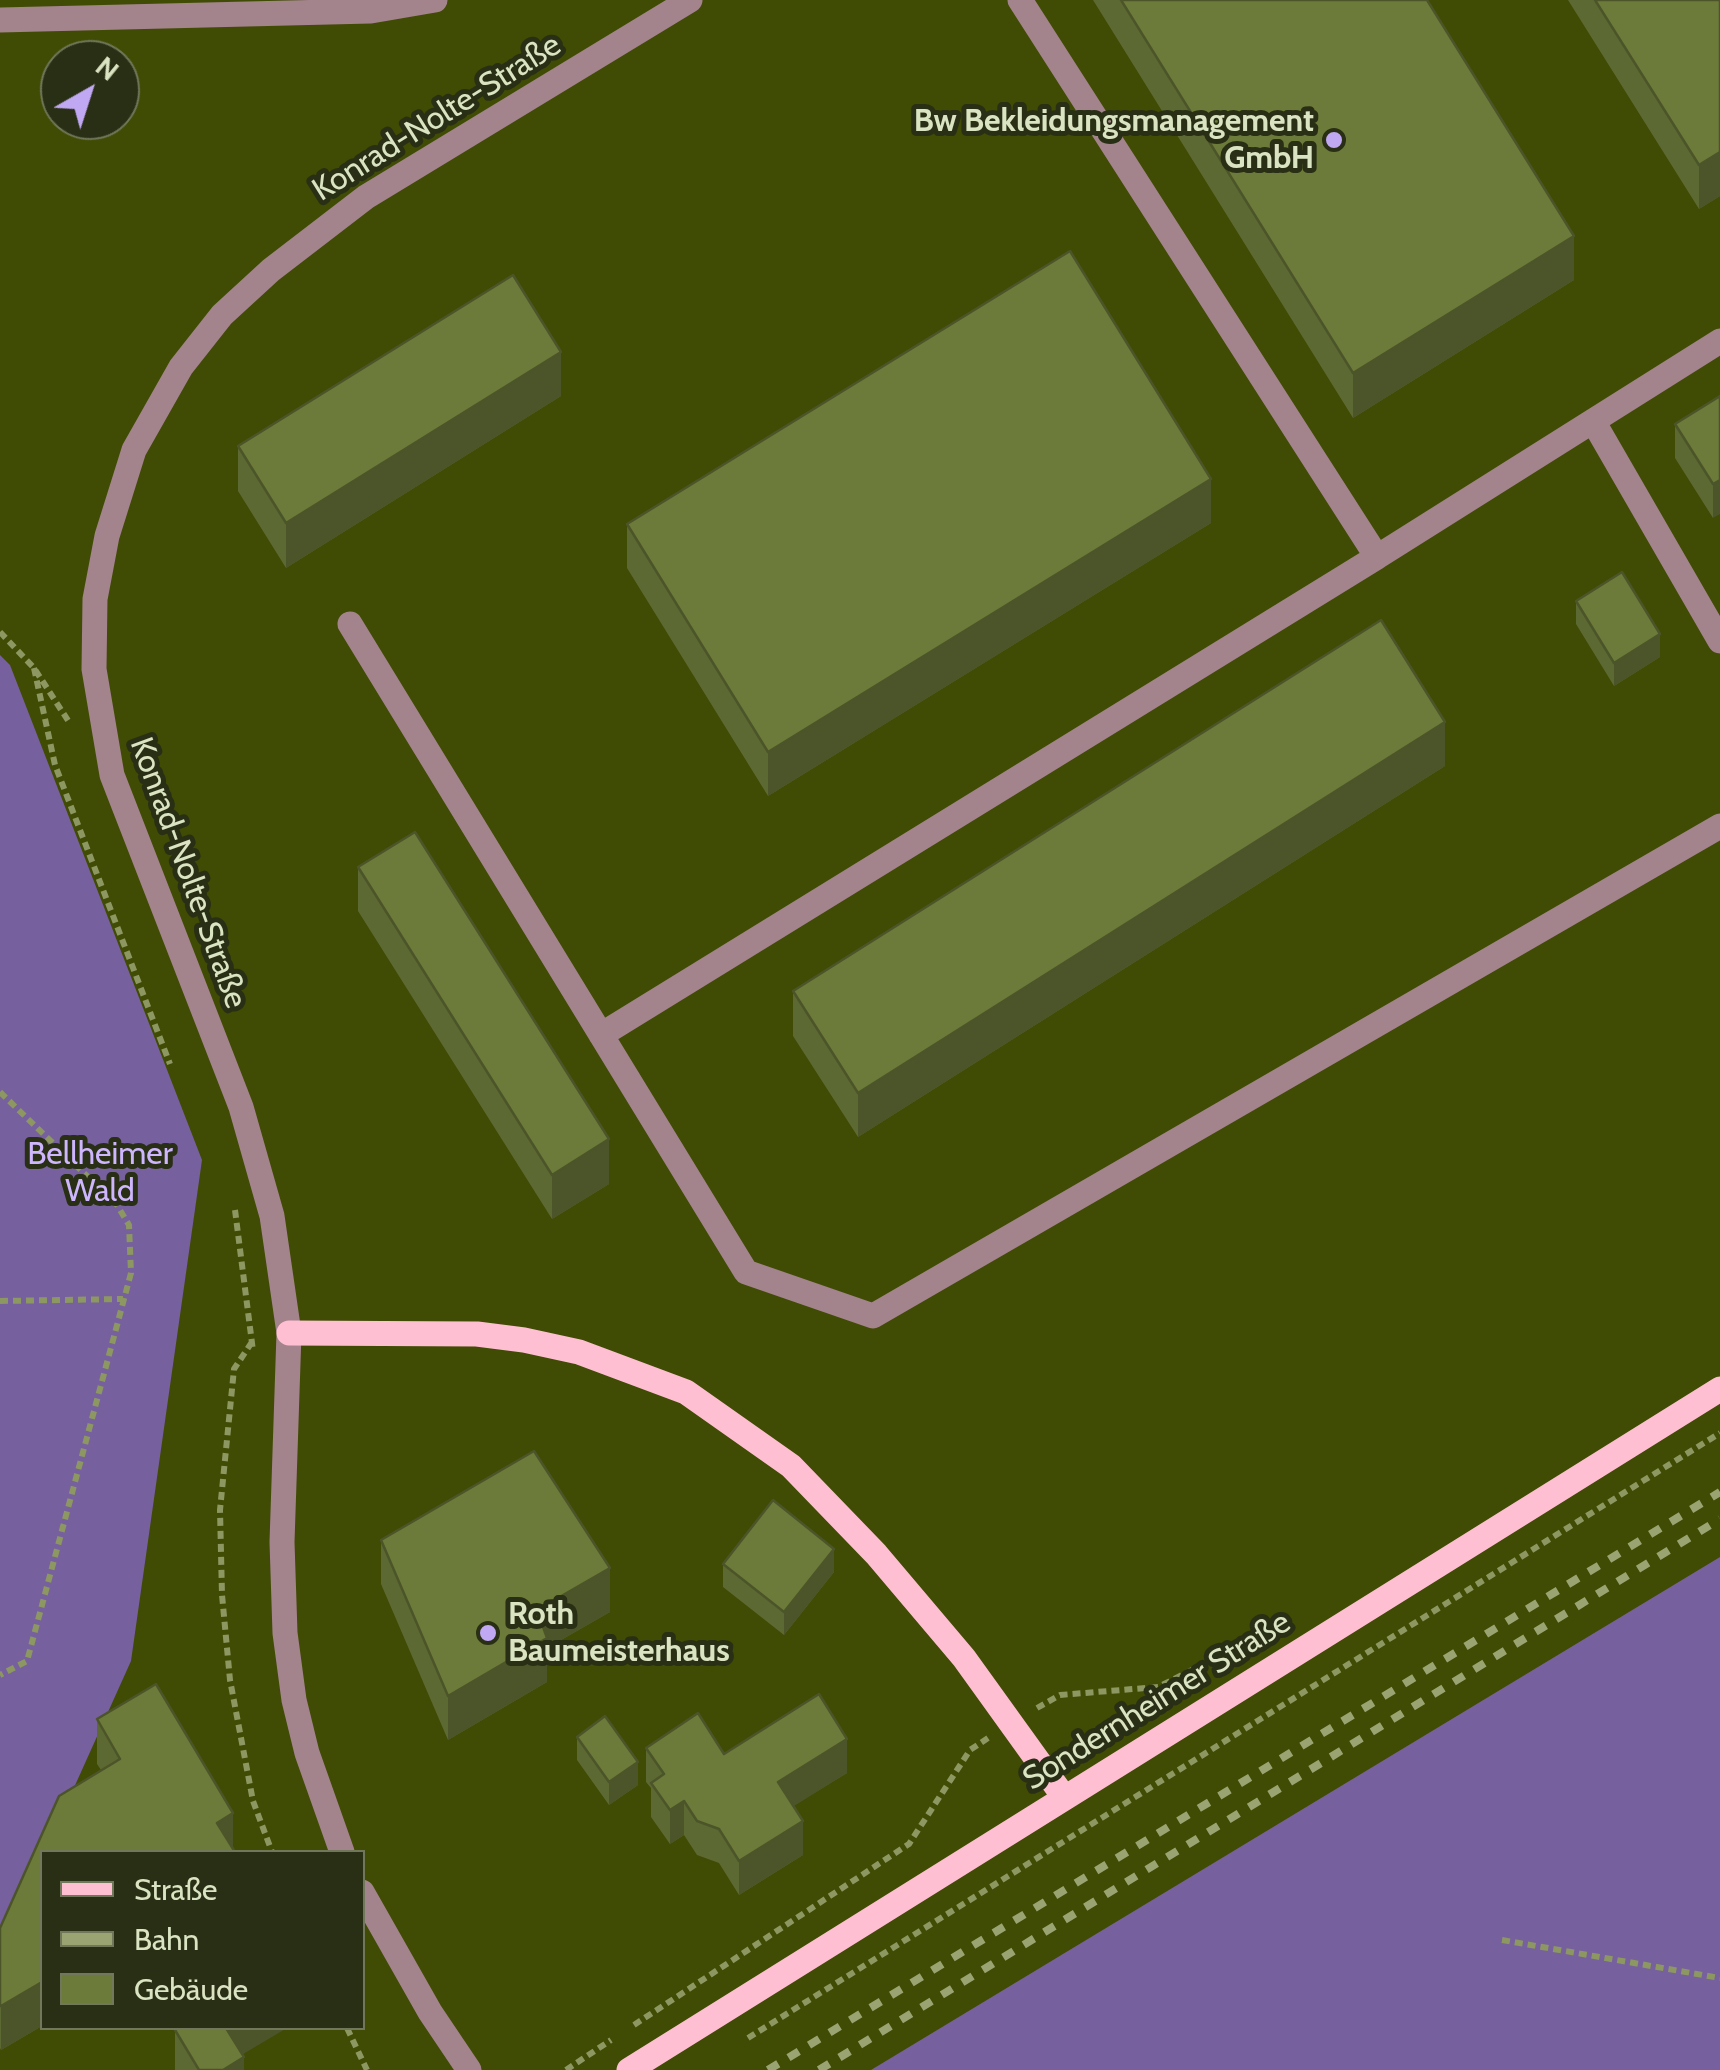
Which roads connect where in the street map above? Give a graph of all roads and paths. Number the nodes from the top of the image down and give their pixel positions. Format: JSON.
{"nodes":[{"id":1,"x":434,"y":0,"type":"edge"},
{"id":2,"x":690,"y":0,"type":"edge"},
{"id":3,"x":1020,"y":0,"type":"edge"},
{"id":4,"x":0,"y":20,"type":"edge"},
{"id":5,"x":1720,"y":342,"type":"edge"},
{"id":6,"x":1593,"y":421,"type":"junction"},
{"id":7,"x":1377,"y":557,"type":"junction"},
{"id":8,"x":350,"y":624,"type":"dead end"},
{"id":9,"x":0,"y":632,"type":"edge"},
{"id":10,"x":1720,"y":641,"type":"edge"},
{"id":11,"x":34,"y":668,"type":"junction"},
{"id":12,"x":72,"y":727,"type":"dead end"},
{"id":13,"x":1720,"y":826,"type":"edge"},
{"id":14,"x":601,"y":1035,"type":"junction"},
{"id":15,"x":170,"y":1064,"type":"dead end"},
{"id":16,"x":0,"y":1092,"type":"edge"},
{"id":17,"x":232,"y":1194,"type":"dead end"},
{"id":18,"x":124,"y":1299,"type":"junction"},
{"id":19,"x":0,"y":1300,"type":"edge"},
{"id":20,"x":289,"y":1332,"type":"junction"},
{"id":21,"x":253,"y":1341,"type":"junction"},
{"id":22,"x":254,"y":1360,"type":"dead end"},
{"id":23,"x":1720,"y":1389,"type":"edge"},
{"id":24,"x":1720,"y":1433,"type":"edge"},
{"id":25,"x":1268,"y":1632,"type":"dead end"},
{"id":26,"x":0,"y":1675,"type":"edge"},
{"id":27,"x":1011,"y":1722,"type":"junction"},
{"id":28,"x":1064,"y":1797,"type":"junction"},
{"id":29,"x":271,"y":1850,"type":"edge"},
{"id":30,"x":341,"y":1850,"type":"edge"},
{"id":31,"x":365,"y":1897,"type":"edge"},
{"id":32,"x":1502,"y":1940,"type":"dead end"},
{"id":33,"x":1720,"y":1978,"type":"edge"},
{"id":34,"x":628,"y":2029,"type":"dead end"},
{"id":35,"x":347,"y":2030,"type":"edge"},
{"id":36,"x":746,"y":2038,"type":"dead end"},
{"id":37,"x":612,"y":2040,"type":"dead end"},
{"id":38,"x":367,"y":2070,"type":"edge"},
{"id":39,"x":469,"y":2070,"type":"edge"},
{"id":40,"x":566,"y":2070,"type":"edge"},
{"id":41,"x":629,"y":2070,"type":"edge"}],
"edges":[{"from":1,"to":4,"type":"street"},
{"from":2,"to":20,"type":"street","name":"Konrad-Nolte-Straße"},
{"from":3,"to":7,"type":"street"},
{"from":5,"to":6,"type":"street"},
{"from":6,"to":7,"type":"street"},
{"from":6,"to":10,"type":"street"},
{"from":7,"to":14,"type":"street"},
{"from":8,"to":14,"type":"street"},
{"from":9,"to":11,"type":"path"},
{"from":11,"to":12,"type":"path"},
{"from":11,"to":15,"type":"path"},
{"from":13,"to":14,"type":"street"},
{"from":16,"to":18,"type":"path"},
{"from":17,"to":21,"type":"path"},
{"from":18,"to":19,"type":"path"},
{"from":18,"to":26,"type":"path"},
{"from":20,"to":27,"type":"main road"},
{"from":20,"to":30,"type":"street","name":"Konrad-Nolte-Straße"},
{"from":21,"to":22,"type":"path"},
{"from":21,"to":29,"type":"path"},
{"from":23,"to":28,"type":"main road","name":"Sondernheimer Straße"},
{"from":24,"to":36,"type":"path"},
{"from":25,"to":27,"type":"path"},
{"from":27,"to":28,"type":"main road"},
{"from":27,"to":34,"type":"path"},
{"from":28,"to":41,"type":"main road","name":"Sondernheimer Straße"},
{"from":31,"to":39,"type":"street"},
{"from":32,"to":33,"type":"path"},
{"from":35,"to":38,"type":"path"},
{"from":37,"to":40,"type":"path"}]}
